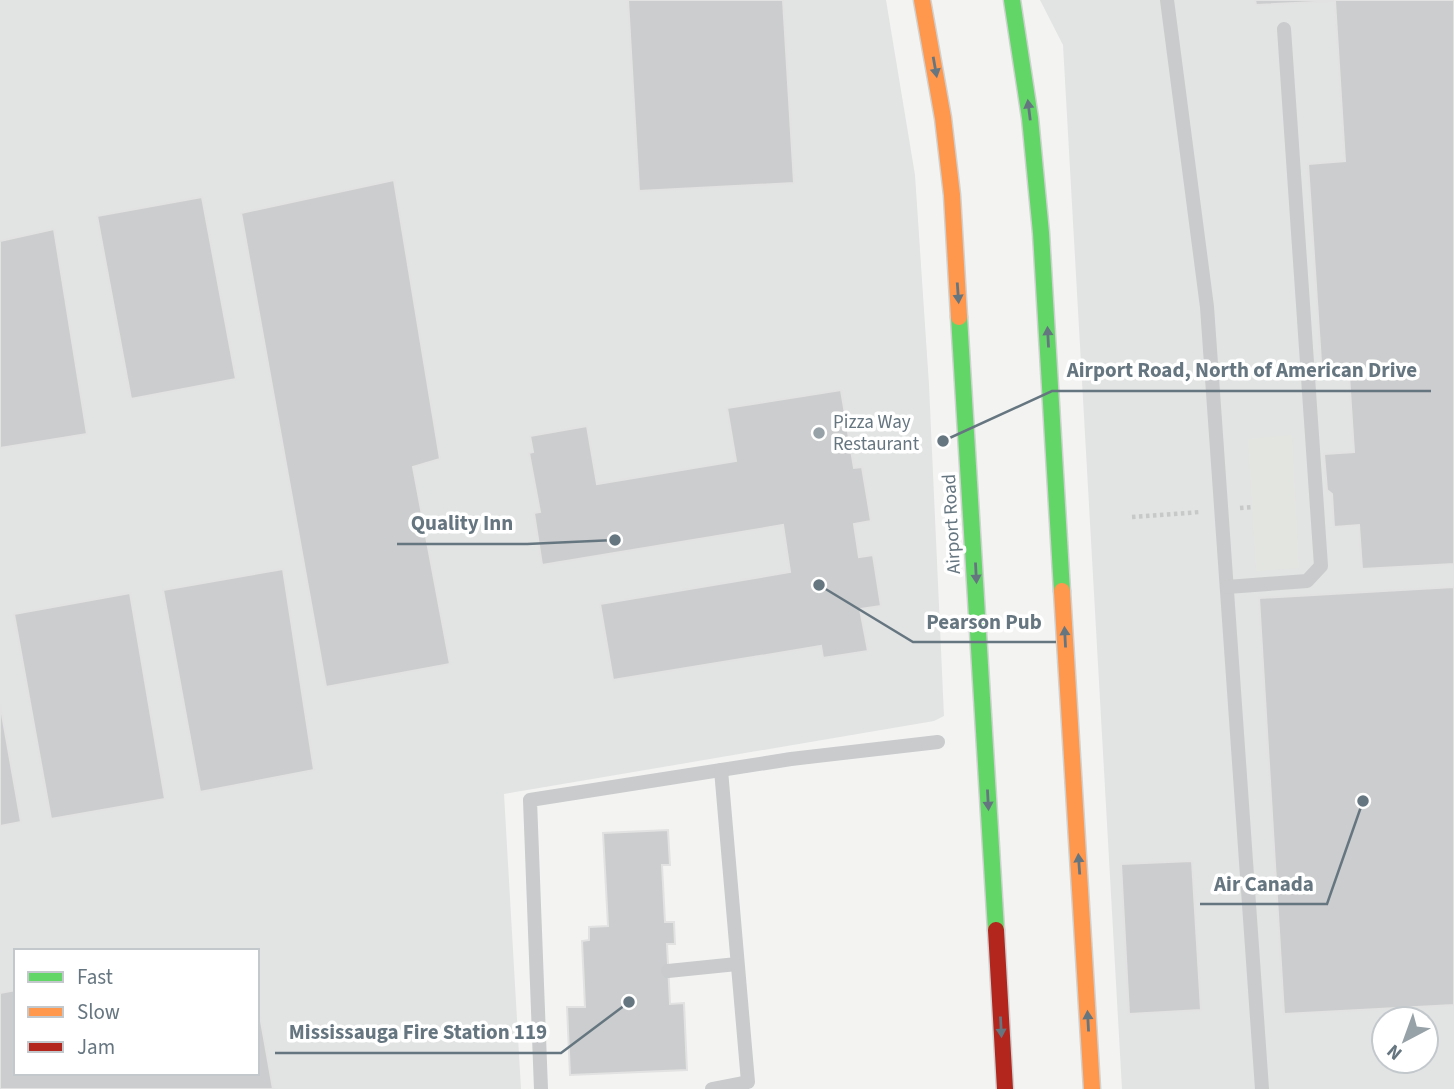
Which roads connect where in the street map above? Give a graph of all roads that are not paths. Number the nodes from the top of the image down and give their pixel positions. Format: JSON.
{"nodes":[{"id":1,"x":922,"y":0,"type":"edge"},
{"id":2,"x":1012,"y":0,"type":"edge"},
{"id":3,"x":1167,"y":0,"type":"edge"},
{"id":4,"x":1284,"y":29,"type":"dead end"},
{"id":5,"x":1227,"y":587,"type":"junction"},
{"id":6,"x":938,"y":742,"type":"dead end"},
{"id":7,"x":722,"y":770,"type":"junction"},
{"id":8,"x":737,"y":964,"type":"junction"},
{"id":9,"x":668,"y":971,"type":"dead end"},
{"id":10,"x":541,"y":1089,"type":"edge"},
{"id":11,"x":712,"y":1089,"type":"edge"},
{"id":12,"x":1005,"y":1089,"type":"edge"},
{"id":13,"x":1092,"y":1089,"type":"edge"},
{"id":14,"x":1262,"y":1089,"type":"edge"}],
"edges":[{"from":1,"to":12,"type":"main road","name":"Airport Road","one_way":true},
{"from":13,"to":2,"type":"main road","one_way":true},
{"from":3,"to":5,"type":"lane"},
{"from":4,"to":5,"type":"lane"},
{"from":5,"to":14,"type":"lane"},
{"from":6,"to":7,"type":"lane"},
{"from":7,"to":8,"type":"lane"},
{"from":7,"to":10,"type":"lane"},
{"from":8,"to":9,"type":"lane"},
{"from":8,"to":11,"type":"lane"}]}
